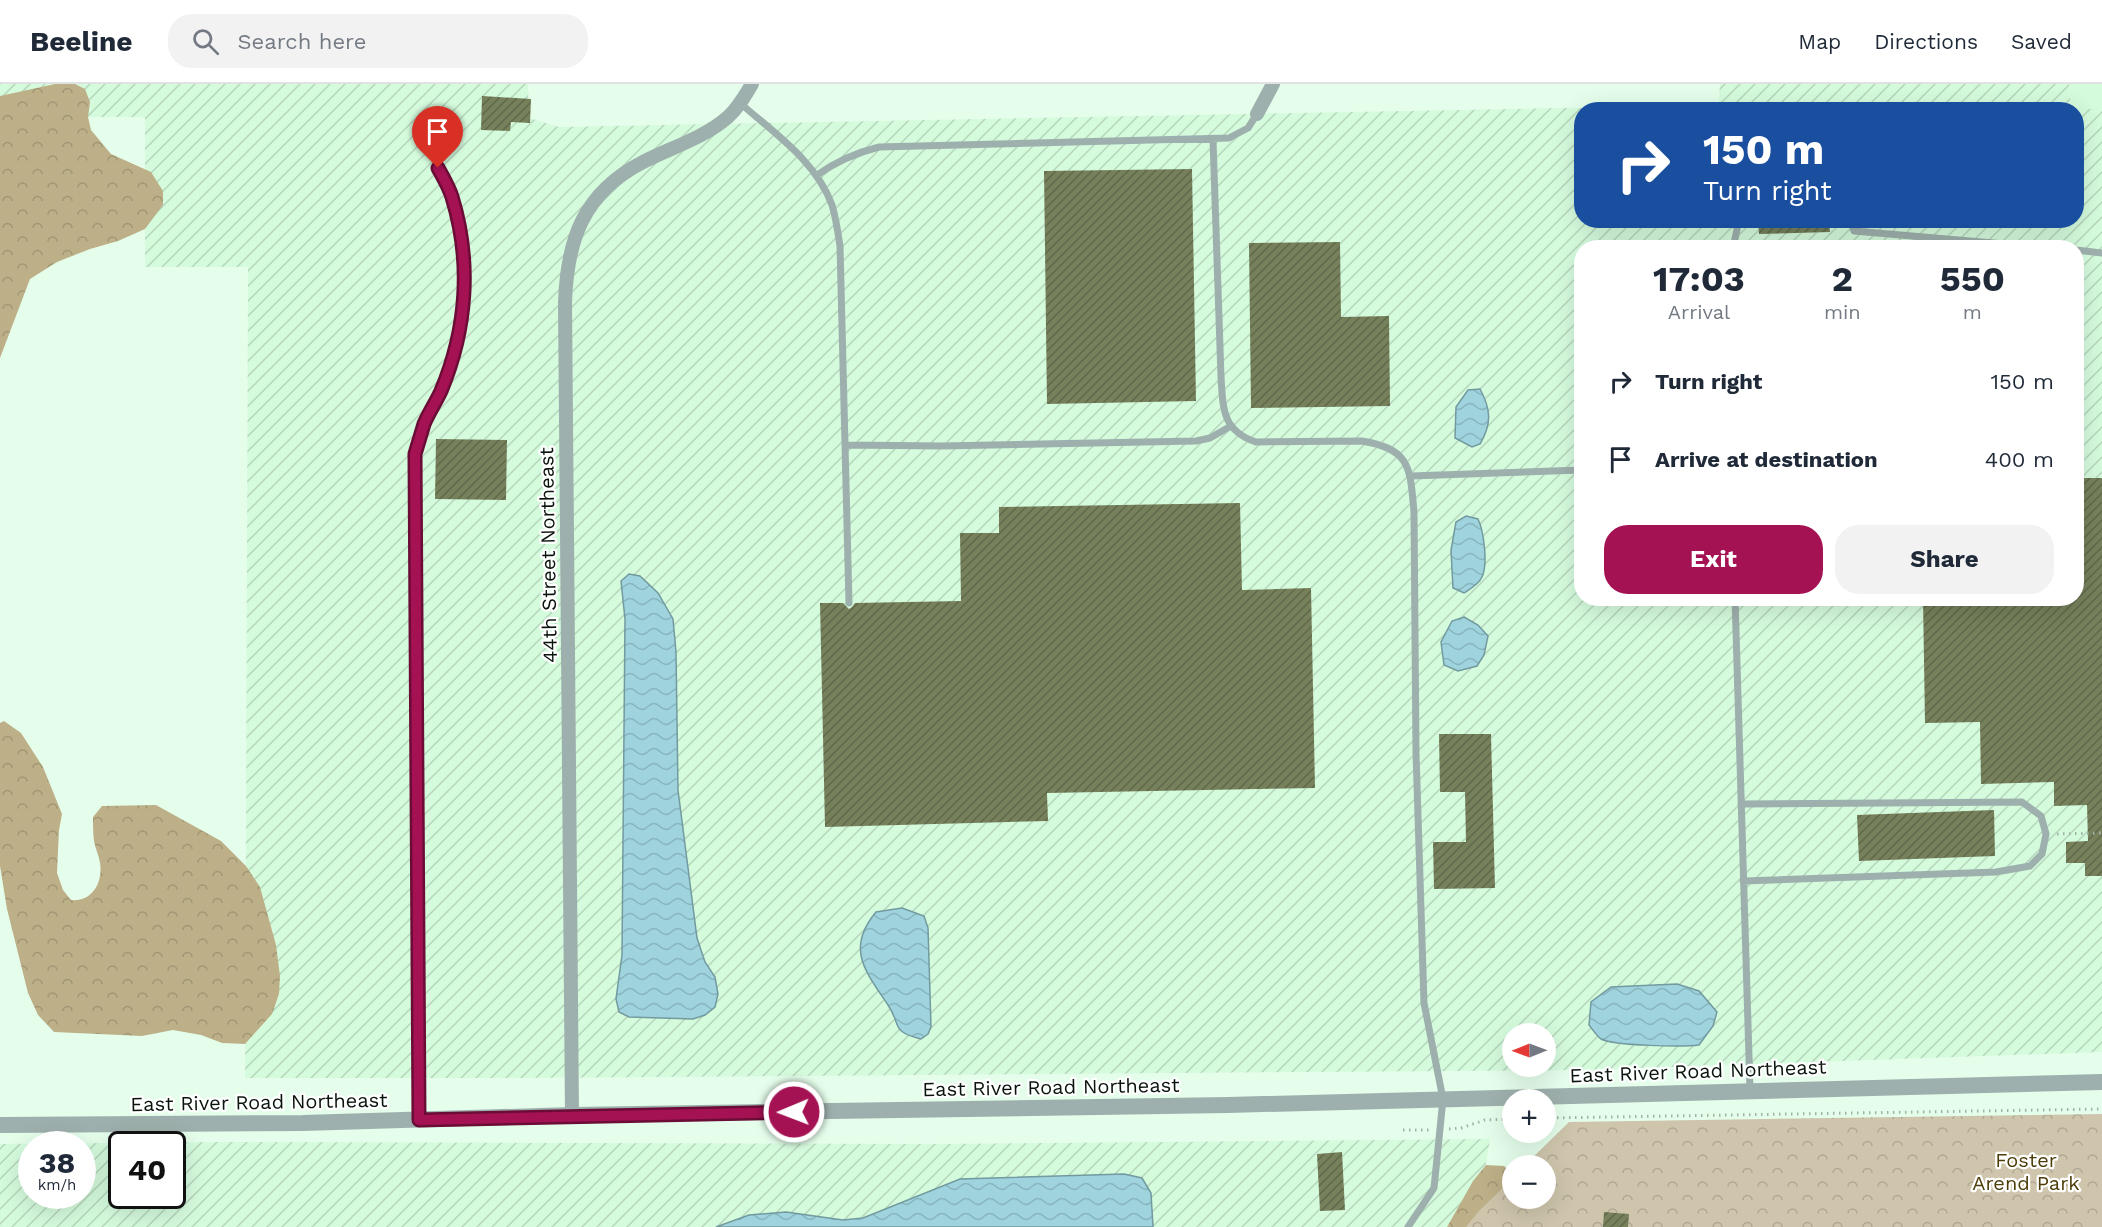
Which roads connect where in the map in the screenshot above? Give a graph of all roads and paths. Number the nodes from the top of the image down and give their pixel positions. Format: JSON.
{"nodes":[{"id":1,"x":752,"y":84,"type":"edge"},
{"id":2,"x":1273,"y":84,"type":"edge"},
{"id":3,"x":740,"y":103,"type":"junction"},
{"id":4,"x":1257,"y":114,"type":"joint"},
{"id":5,"x":1213,"y":140,"type":"junction"},
{"id":6,"x":438,"y":168,"type":"dead end"},
{"id":7,"x":816,"y":175,"type":"junction"},
{"id":8,"x":1853,"y":228,"type":"edge"},
{"id":9,"x":1958,"y":240,"type":"edge"},
{"id":10,"x":2084,"y":251,"type":"edge"},
{"id":11,"x":2102,"y":253,"type":"edge"},
{"id":12,"x":1231,"y":426,"type":"junction"},
{"id":13,"x":845,"y":446,"type":"junction"},
{"id":14,"x":1574,"y":470,"type":"edge"},
{"id":15,"x":1411,"y":476,"type":"junction"},
{"id":16,"x":849,"y":603,"type":"dead end"},
{"id":17,"x":1735,"y":606,"type":"edge"},
{"id":18,"x":1741,"y":804,"type":"junction"},
{"id":19,"x":2102,"y":833,"type":"edge"},
{"id":20,"x":2046,"y":834,"type":"junction"},
{"id":21,"x":1743,"y":881,"type":"junction"},
{"id":22,"x":2102,"y":1082,"type":"edge"},
{"id":23,"x":1750,"y":1090,"type":"junction"},
{"id":24,"x":1443,"y":1099,"type":"junction"},
{"id":25,"x":2102,"y":1109,"type":"edge"},
{"id":26,"x":572,"y":1115,"type":"junction"},
{"id":27,"x":1556,"y":1118,"type":"edge"},
{"id":28,"x":1502,"y":1119,"type":"edge"},
{"id":29,"x":419,"y":1120,"type":"junction"},
{"id":30,"x":0,"y":1125,"type":"edge"},
{"id":31,"x":1403,"y":1130,"type":"dead end"},
{"id":32,"x":1440,"y":1130,"type":"junction"},
{"id":33,"x":1408,"y":1227,"type":"edge"}],
"edges":[{"from":1,"to":3,"type":"street","name":"44th Street Northeast"},
{"from":2,"to":4,"type":"street"},
{"from":3,"to":7,"type":"lane"},
{"from":3,"to":26,"type":"street","name":"44th Street Northeast"},
{"from":4,"to":5,"type":"lane"},
{"from":5,"to":7,"type":"lane"},
{"from":5,"to":12,"type":"lane"},
{"from":6,"to":29,"type":"lane"},
{"from":7,"to":13,"type":"lane"},
{"from":8,"to":9,"type":"lane"},
{"from":10,"to":11,"type":"lane"},
{"from":12,"to":13,"type":"lane"},
{"from":12,"to":15,"type":"lane"},
{"from":13,"to":16,"type":"lane"},
{"from":14,"to":15,"type":"lane"},
{"from":15,"to":24,"type":"lane"},
{"from":17,"to":18,"type":"lane"},
{"from":18,"to":20,"type":"lane"},
{"from":18,"to":21,"type":"lane"},
{"from":19,"to":20,"type":"path"},
{"from":20,"to":21,"type":"lane"},
{"from":21,"to":23,"type":"lane"},
{"from":22,"to":23,"type":"street","name":"East River Road Northeast"},
{"from":23,"to":24,"type":"street","name":"East River Road Northeast"},
{"from":24,"to":26,"type":"street","name":"East River Road Northeast"},
{"from":24,"to":32,"type":"lane"},
{"from":25,"to":27,"type":"path"},
{"from":26,"to":29,"type":"street","name":"East River Road Northeast"},
{"from":28,"to":32,"type":"path"},
{"from":29,"to":30,"type":"street","name":"East River Road Northeast"},
{"from":31,"to":32,"type":"path"},
{"from":32,"to":33,"type":"lane"}]}
